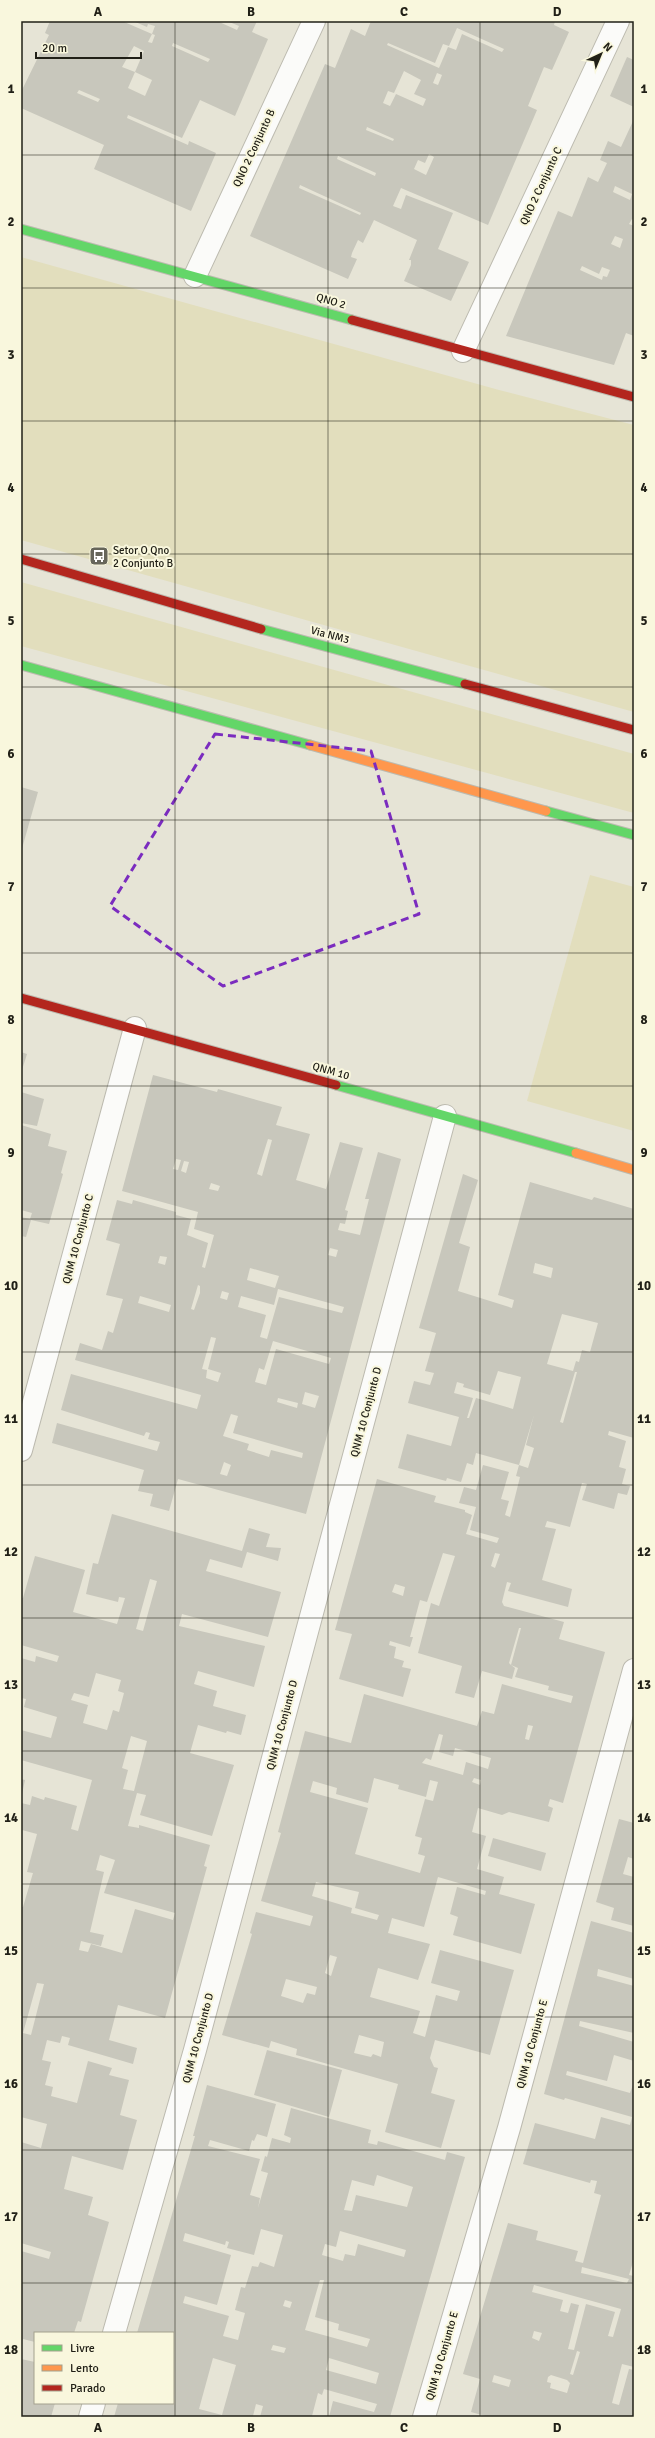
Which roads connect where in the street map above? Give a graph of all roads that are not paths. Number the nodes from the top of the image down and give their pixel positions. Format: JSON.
{"nodes":[{"id":1,"x":314,"y":21,"type":"edge"},
{"id":2,"x":618,"y":21,"type":"edge"},
{"id":3,"x":21,"y":229,"type":"edge"},
{"id":4,"x":195,"y":276,"type":"junction"},
{"id":5,"x":463,"y":351,"type":"junction"},
{"id":6,"x":634,"y":397,"type":"edge"},
{"id":7,"x":21,"y":559,"type":"edge"},
{"id":8,"x":21,"y":665,"type":"edge"},
{"id":9,"x":634,"y":730,"type":"edge"},
{"id":10,"x":634,"y":835,"type":"edge"},
{"id":11,"x":21,"y":998,"type":"edge"},
{"id":12,"x":135,"y":1028,"type":"junction"},
{"id":13,"x":445,"y":1116,"type":"junction"},
{"id":14,"x":634,"y":1170,"type":"edge"},
{"id":15,"x":21,"y":1450,"type":"edge"},
{"id":16,"x":634,"y":1670,"type":"edge"},
{"id":17,"x":114,"y":2332,"type":"edge"},
{"id":18,"x":94,"y":2404,"type":"edge"},
{"id":19,"x":90,"y":2417,"type":"edge"},
{"id":20,"x":424,"y":2417,"type":"edge"}],
"edges":[{"from":1,"to":4,"type":"street","name":"QNO 2 Conjunto B"},
{"from":2,"to":5,"type":"street","name":"QNO 2 Conjunto C"},
{"from":3,"to":4,"type":"street","name":"QNO 2"},
{"from":4,"to":5,"type":"street","name":"QNO 2"},
{"from":5,"to":6,"type":"street","name":"QNO 2"},
{"from":7,"to":9,"type":"street","name":"Via NM3"},
{"from":8,"to":10,"type":"street"},
{"from":11,"to":12,"type":"street","name":"QNM 10"},
{"from":12,"to":13,"type":"street","name":"QNM 10"},
{"from":12,"to":15,"type":"street","name":"QNM 10 Conjunto C"},
{"from":13,"to":14,"type":"street","name":"QNM 10"},
{"from":13,"to":17,"type":"street","name":"QNM 10 Conjunto D"},
{"from":16,"to":20,"type":"street","name":"QNM 10 Conjunto E"},
{"from":18,"to":19,"type":"street"}]}
